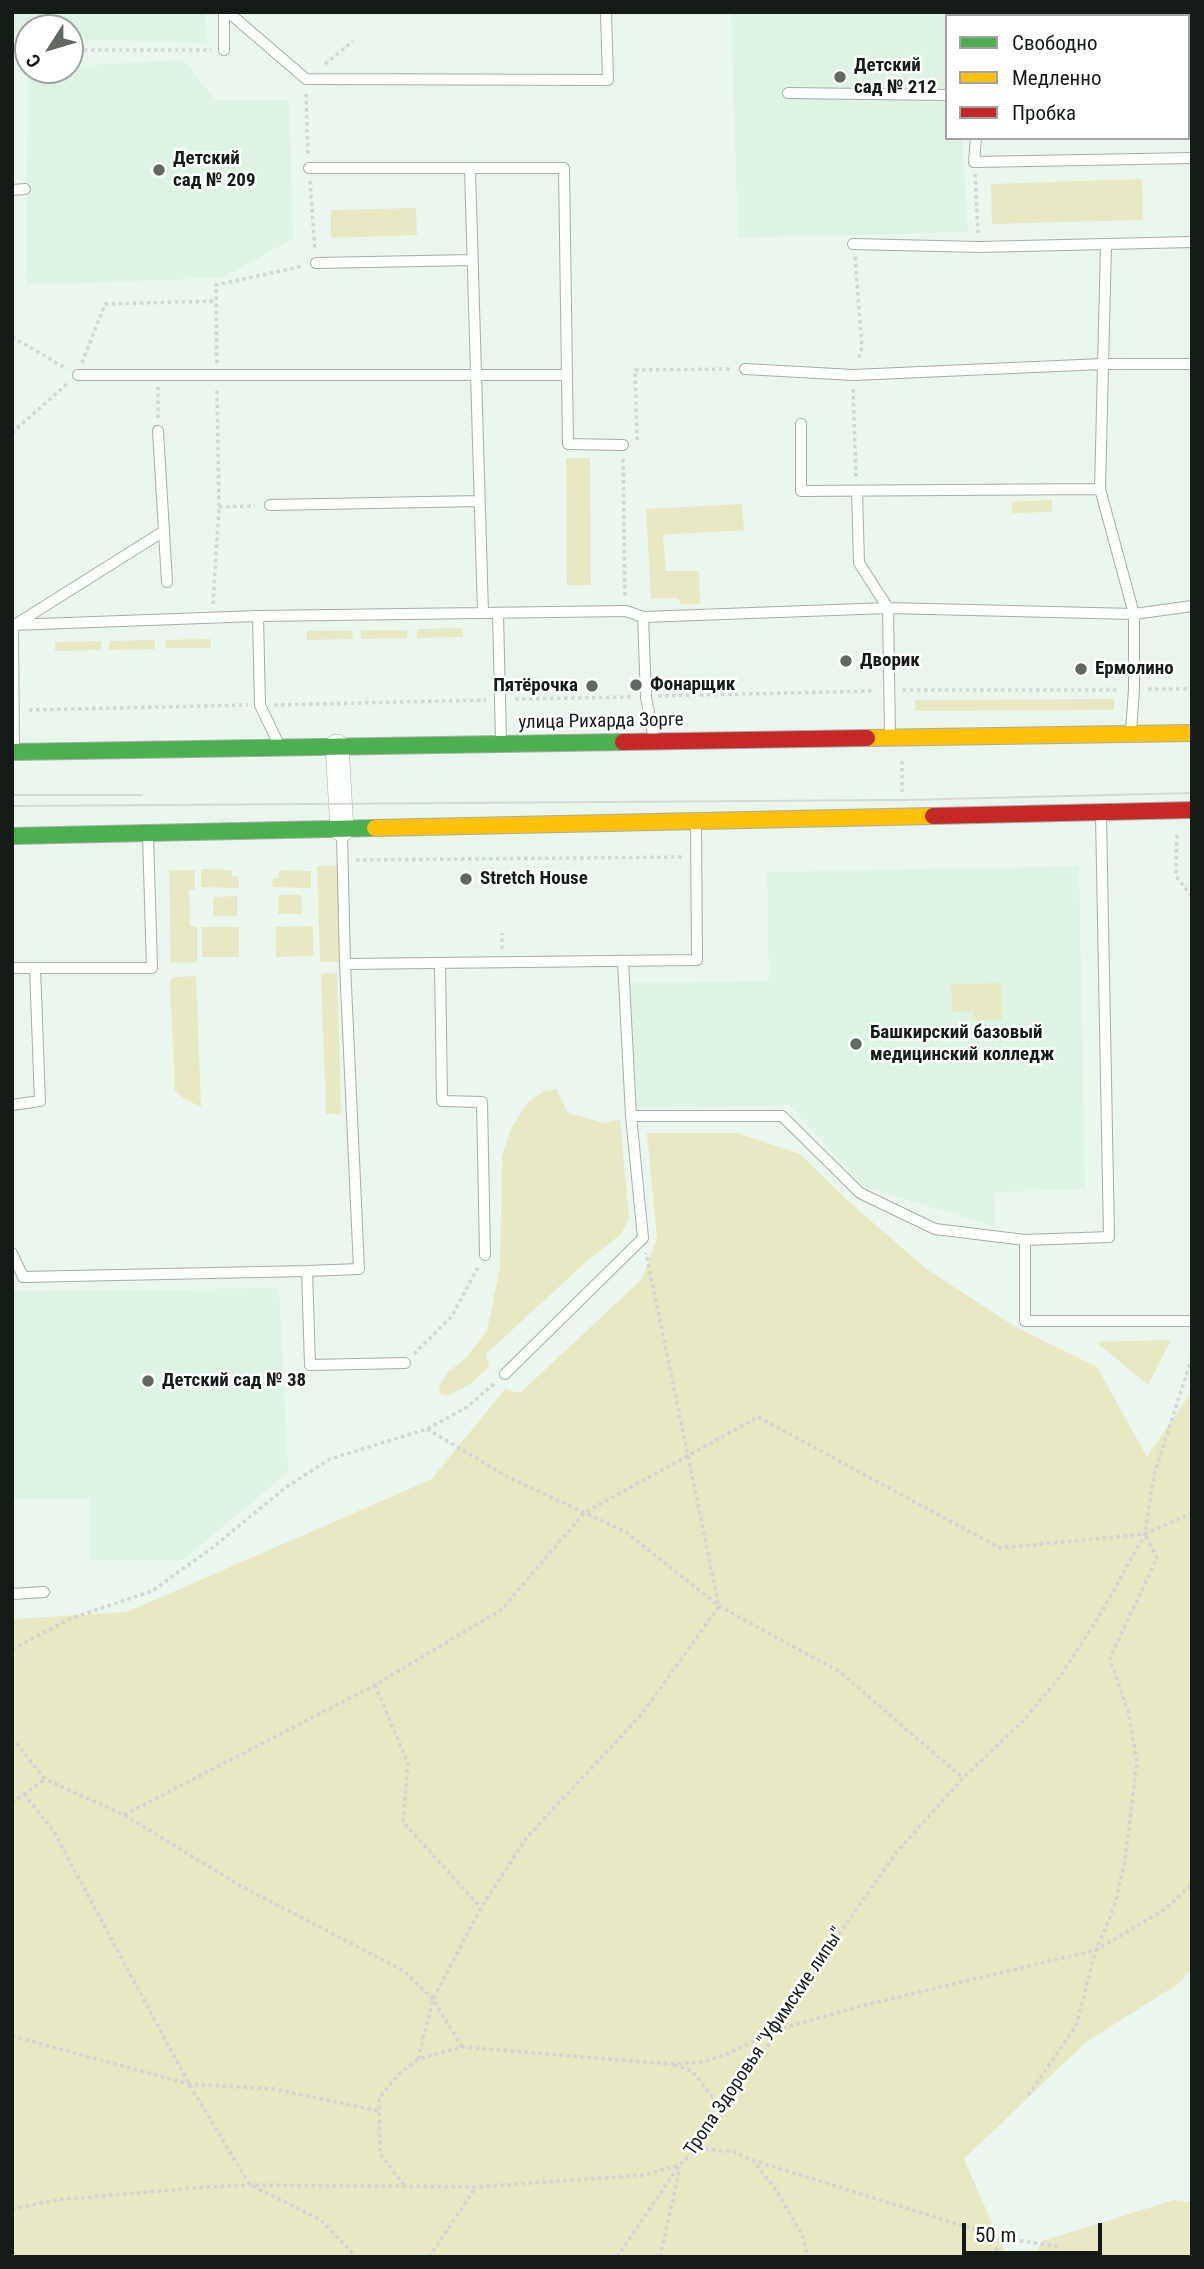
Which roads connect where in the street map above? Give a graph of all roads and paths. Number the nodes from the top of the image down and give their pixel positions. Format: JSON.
{"nodes":[{"id":1,"x":226,"y":12,"type":"edge"},
{"id":2,"x":606,"y":12,"type":"edge"},
{"id":3,"x":353,"y":41,"type":"dead end"},
{"id":4,"x":84,"y":50,"type":"edge"},
{"id":5,"x":224,"y":50,"type":"joint"},
{"id":6,"x":306,"y":79,"type":"junction"},
{"id":7,"x":788,"y":93,"type":"dead end"},
{"id":8,"x":945,"y":95,"type":"edge"},
{"id":9,"x":976,"y":140,"type":"edge"},
{"id":10,"x":1192,"y":158,"type":"edge"},
{"id":11,"x":974,"y":162,"type":"junction"},
{"id":12,"x":309,"y":168,"type":"junction"},
{"id":13,"x":470,"y":169,"type":"junction"},
{"id":14,"x":25,"y":189,"type":"dead end"},
{"id":15,"x":12,"y":190,"type":"edge"},
{"id":16,"x":1192,"y":242,"type":"edge"},
{"id":17,"x":853,"y":244,"type":"dead end"},
{"id":18,"x":1106,"y":244,"type":"junction"},
{"id":19,"x":979,"y":247,"type":"junction"},
{"id":20,"x":473,"y":260,"type":"junction"},
{"id":21,"x":316,"y":263,"type":"junction"},
{"id":22,"x":216,"y":301,"type":"junction"},
{"id":23,"x":12,"y":337,"type":"edge"},
{"id":24,"x":1192,"y":364,"type":"edge"},
{"id":25,"x":1103,"y":365,"type":"junction"},
{"id":26,"x":745,"y":369,"type":"joint"},
{"id":27,"x":78,"y":375,"type":"junction"},
{"id":28,"x":158,"y":375,"type":"junction"},
{"id":29,"x":217,"y":375,"type":"junction"},
{"id":30,"x":565,"y":375,"type":"junction"},
{"id":31,"x":476,"y":376,"type":"junction"},
{"id":32,"x":801,"y":424,"type":"dead end"},
{"id":33,"x":158,"y":431,"type":"joint"},
{"id":34,"x":12,"y":433,"type":"edge"},
{"id":35,"x":623,"y":445,"type":"junction"},
{"id":36,"x":1100,"y":489,"type":"junction"},
{"id":37,"x":857,"y":491,"type":"junction"},
{"id":38,"x":480,"y":501,"type":"junction"},
{"id":39,"x":270,"y":505,"type":"joint"},
{"id":40,"x":219,"y":507,"type":"junction"},
{"id":41,"x":164,"y":531,"type":"junction"},
{"id":42,"x":167,"y":582,"type":"dead end"},
{"id":43,"x":1192,"y":606,"type":"edge"},
{"id":44,"x":888,"y":608,"type":"junction"},
{"id":45,"x":626,"y":611,"type":"junction"},
{"id":46,"x":483,"y":613,"type":"junction"},
{"id":47,"x":498,"y":614,"type":"junction"},
{"id":48,"x":1134,"y":614,"type":"junction"},
{"id":49,"x":258,"y":616,"type":"junction"},
{"id":50,"x":643,"y":617,"type":"junction"},
{"id":51,"x":212,"y":618,"type":"junction"},
{"id":52,"x":13,"y":626,"type":"edge"},
{"id":53,"x":1192,"y":689,"type":"edge"},
{"id":54,"x":889,"y":690,"type":"junction"},
{"id":55,"x":1135,"y":690,"type":"junction"},
{"id":56,"x":646,"y":696,"type":"junction"},
{"id":57,"x":500,"y":699,"type":"junction"},
{"id":58,"x":260,"y":705,"type":"junction"},
{"id":59,"x":13,"y":710,"type":"edge"},
{"id":60,"x":1192,"y":733,"type":"edge"},
{"id":61,"x":1131,"y":734,"type":"junction"},
{"id":62,"x":890,"y":737,"type":"junction"},
{"id":63,"x":655,"y":741,"type":"junction"},
{"id":64,"x":502,"y":745,"type":"junction"},
{"id":65,"x":337,"y":746,"type":"junction"},
{"id":66,"x":280,"y":747,"type":"junction"},
{"id":67,"x":13,"y":752,"type":"edge"},
{"id":68,"x":1192,"y":810,"type":"edge"},
{"id":69,"x":1101,"y":811,"type":"junction"},
{"id":70,"x":696,"y":821,"type":"junction"},
{"id":71,"x":1177,"y":829,"type":"dead end"},
{"id":72,"x":342,"y":830,"type":"junction"},
{"id":73,"x":148,"y":835,"type":"junction"},
{"id":74,"x":12,"y":836,"type":"edge"},
{"id":75,"x":697,"y":857,"type":"junction"},
{"id":76,"x":502,"y":859,"type":"junction"},
{"id":77,"x":342,"y":860,"type":"junction"},
{"id":78,"x":502,"y":866,"type":"dead end"},
{"id":79,"x":1192,"y":897,"type":"edge"},
{"id":80,"x":623,"y":961,"type":"junction"},
{"id":81,"x":440,"y":963,"type":"junction"},
{"id":82,"x":345,"y":964,"type":"junction"},
{"id":83,"x":12,"y":968,"type":"edge"},
{"id":84,"x":35,"y":968,"type":"junction"},
{"id":85,"x":12,"y":1105,"type":"edge"},
{"id":86,"x":631,"y":1116,"type":"junction"},
{"id":87,"x":643,"y":1238,"type":"junction"},
{"id":88,"x":1025,"y":1240,"type":"junction"},
{"id":89,"x":12,"y":1253,"type":"edge"},
{"id":90,"x":485,"y":1255,"type":"joint"},
{"id":91,"x":307,"y":1271,"type":"junction"},
{"id":92,"x":1192,"y":1321,"type":"edge"},
{"id":93,"x":1192,"y":1357,"type":"edge"},
{"id":94,"x":405,"y":1363,"type":"joint"},
{"id":95,"x":505,"y":1374,"type":"joint"},
{"id":96,"x":427,"y":1429,"type":"junction"},
{"id":97,"x":689,"y":1455,"type":"junction"},
{"id":98,"x":584,"y":1513,"type":"junction"},
{"id":99,"x":1192,"y":1513,"type":"edge"},
{"id":100,"x":1145,"y":1534,"type":"junction"},
{"id":101,"x":44,"y":1592,"type":"dead end"},
{"id":102,"x":12,"y":1594,"type":"edge"},
{"id":103,"x":719,"y":1606,"type":"junction"},
{"id":104,"x":12,"y":1649,"type":"edge"},
{"id":105,"x":375,"y":1685,"type":"junction"},
{"id":106,"x":12,"y":1738,"type":"edge"},
{"id":107,"x":963,"y":1778,"type":"junction"},
{"id":108,"x":45,"y":1779,"type":"junction"},
{"id":109,"x":24,"y":1794,"type":"junction"},
{"id":110,"x":12,"y":1803,"type":"edge"},
{"id":111,"x":124,"y":1815,"type":"junction"},
{"id":112,"x":1192,"y":1884,"type":"edge"},
{"id":113,"x":481,"y":1908,"type":"junction"},
{"id":114,"x":1096,"y":1950,"type":"junction"},
{"id":115,"x":433,"y":1999,"type":"junction"},
{"id":116,"x":779,"y":2029,"type":"junction"},
{"id":117,"x":12,"y":2036,"type":"edge"},
{"id":118,"x":462,"y":2047,"type":"junction"},
{"id":119,"x":418,"y":2059,"type":"junction"},
{"id":120,"x":670,"y":2064,"type":"junction"},
{"id":121,"x":189,"y":2084,"type":"junction"},
{"id":122,"x":1028,"y":2095,"type":"dead end"},
{"id":123,"x":379,"y":2111,"type":"junction"},
{"id":124,"x":715,"y":2120,"type":"junction"},
{"id":125,"x":698,"y":2148,"type":"junction"},
{"id":126,"x":752,"y":2160,"type":"junction"},
{"id":127,"x":680,"y":2165,"type":"junction"},
{"id":128,"x":250,"y":2185,"type":"junction"},
{"id":129,"x":404,"y":2185,"type":"junction"},
{"id":130,"x":476,"y":2187,"type":"junction"},
{"id":131,"x":12,"y":2210,"type":"edge"},
{"id":132,"x":1002,"y":2238,"type":"junction"},
{"id":133,"x":1061,"y":2247,"type":"dead end"},
{"id":134,"x":356,"y":2257,"type":"edge"},
{"id":135,"x":429,"y":2257,"type":"edge"},
{"id":136,"x":617,"y":2257,"type":"edge"},
{"id":137,"x":660,"y":2257,"type":"edge"},
{"id":138,"x":808,"y":2257,"type":"edge"},
{"id":139,"x":993,"y":2257,"type":"edge"}],
"edges":[{"from":1,"to":5,"type":"lane"},
{"from":1,"to":6,"type":"lane"},
{"from":2,"to":6,"type":"lane"},
{"from":3,"to":6,"type":"path"},
{"from":4,"to":5,"type":"path"},
{"from":6,"to":12,"type":"path"},
{"from":7,"to":8,"type":"lane"},
{"from":9,"to":11,"type":"lane"},
{"from":10,"to":11,"type":"lane"},
{"from":11,"to":19,"type":"path"},
{"from":12,"to":13,"type":"lane"},
{"from":12,"to":21,"type":"path"},
{"from":13,"to":20,"type":"lane"},
{"from":13,"to":30,"type":"lane"},
{"from":14,"to":15,"type":"lane"},
{"from":16,"to":18,"type":"lane"},
{"from":17,"to":19,"type":"lane"},
{"from":18,"to":19,"type":"lane"},
{"from":18,"to":25,"type":"lane"},
{"from":20,"to":21,"type":"lane"},
{"from":20,"to":31,"type":"lane"},
{"from":21,"to":22,"type":"path"},
{"from":22,"to":27,"type":"path"},
{"from":22,"to":29,"type":"path"},
{"from":23,"to":27,"type":"path"},
{"from":24,"to":25,"type":"lane"},
{"from":25,"to":26,"type":"lane"},
{"from":25,"to":36,"type":"lane"},
{"from":26,"to":35,"type":"path"},
{"from":27,"to":28,"type":"lane"},
{"from":27,"to":34,"type":"path"},
{"from":28,"to":29,"type":"lane"},
{"from":28,"to":33,"type":"path"},
{"from":29,"to":31,"type":"lane"},
{"from":29,"to":40,"type":"path"},
{"from":30,"to":31,"type":"lane"},
{"from":30,"to":35,"type":"lane"},
{"from":31,"to":38,"type":"lane"},
{"from":32,"to":37,"type":"lane"},
{"from":33,"to":41,"type":"lane"},
{"from":35,"to":45,"type":"path"},
{"from":36,"to":37,"type":"lane"},
{"from":36,"to":48,"type":"lane"},
{"from":37,"to":44,"type":"lane"},
{"from":38,"to":39,"type":"lane"},
{"from":38,"to":46,"type":"lane"},
{"from":39,"to":40,"type":"path"},
{"from":40,"to":51,"type":"path"},
{"from":41,"to":42,"type":"lane"},
{"from":41,"to":52,"type":"lane"},
{"from":43,"to":48,"type":"lane"},
{"from":44,"to":48,"type":"lane"},
{"from":44,"to":50,"type":"lane"},
{"from":44,"to":54,"type":"lane"},
{"from":45,"to":47,"type":"lane"},
{"from":45,"to":50,"type":"lane"},
{"from":46,"to":47,"type":"lane"},
{"from":46,"to":49,"type":"lane"},
{"from":47,"to":57,"type":"lane"},
{"from":48,"to":55,"type":"lane"},
{"from":49,"to":51,"type":"lane"},
{"from":49,"to":58,"type":"lane"},
{"from":50,"to":56,"type":"lane"},
{"from":51,"to":52,"type":"lane"},
{"from":52,"to":59,"type":"lane"},
{"from":53,"to":55,"type":"path"},
{"from":54,"to":55,"type":"path"},
{"from":54,"to":56,"type":"path"},
{"from":54,"to":62,"type":"lane"},
{"from":55,"to":61,"type":"lane"},
{"from":56,"to":57,"type":"path"},
{"from":56,"to":63,"type":"lane"},
{"from":57,"to":58,"type":"path"},
{"from":57,"to":64,"type":"lane"},
{"from":58,"to":59,"type":"path"},
{"from":58,"to":66,"type":"lane"},
{"from":59,"to":67,"type":"lane"},
{"from":60,"to":61,"type":"main road","name":"улица Рихарда Зорге"},
{"from":61,"to":62,"type":"main road","name":"улица Рихарда Зорге"},
{"from":62,"to":63,"type":"main road","name":"улица Рихарда Зорге"},
{"from":63,"to":64,"type":"main road","name":"улица Рихарда Зорге"},
{"from":64,"to":65,"type":"main road","name":"улица Рихарда Зорге"},
{"from":65,"to":66,"type":"main road","name":"улица Рихарда Зорге"},
{"from":65,"to":72,"type":"street"},
{"from":66,"to":67,"type":"main road","name":"улица Рихарда Зорге"},
{"from":68,"to":69,"type":"main road"},
{"from":69,"to":70,"type":"main road"},
{"from":69,"to":88,"type":"lane"},
{"from":70,"to":72,"type":"main road"},
{"from":70,"to":75,"type":"lane"},
{"from":71,"to":79,"type":"path"},
{"from":72,"to":73,"type":"main road"},
{"from":72,"to":77,"type":"lane"},
{"from":73,"to":74,"type":"main road"},
{"from":73,"to":84,"type":"lane"},
{"from":75,"to":76,"type":"path"},
{"from":75,"to":80,"type":"lane"},
{"from":76,"to":77,"type":"path"},
{"from":76,"to":78,"type":"path"},
{"from":77,"to":82,"type":"lane"},
{"from":80,"to":81,"type":"lane"},
{"from":80,"to":86,"type":"lane"},
{"from":81,"to":82,"type":"lane"},
{"from":81,"to":90,"type":"lane"},
{"from":82,"to":91,"type":"lane"},
{"from":83,"to":84,"type":"lane"},
{"from":84,"to":85,"type":"lane"},
{"from":86,"to":87,"type":"lane"},
{"from":86,"to":88,"type":"lane"},
{"from":87,"to":95,"type":"lane"},
{"from":87,"to":97,"type":"path"},
{"from":88,"to":92,"type":"lane"},
{"from":89,"to":91,"type":"lane"},
{"from":90,"to":94,"type":"path"},
{"from":91,"to":94,"type":"lane"},
{"from":93,"to":100,"type":"path","name":"Тропа Здоровья \"Уфимские липы\""},
{"from":95,"to":96,"type":"path"},
{"from":96,"to":98,"type":"path"},
{"from":96,"to":104,"type":"path"},
{"from":97,"to":98,"type":"path"},
{"from":97,"to":100,"type":"path"},
{"from":97,"to":103,"type":"path"},
{"from":98,"to":103,"type":"path"},
{"from":98,"to":105,"type":"path"},
{"from":99,"to":100,"type":"path"},
{"from":100,"to":107,"type":"path","name":"Тропа Здоровья \"Уфимские липы\""},
{"from":100,"to":114,"type":"path"},
{"from":101,"to":102,"type":"lane"},
{"from":103,"to":107,"type":"path"},
{"from":103,"to":113,"type":"path"},
{"from":105,"to":111,"type":"path"},
{"from":105,"to":113,"type":"path"},
{"from":106,"to":108,"type":"path"},
{"from":107,"to":116,"type":"path","name":"Тропа Здоровья \"Уфимские липы\""},
{"from":108,"to":109,"type":"path"},
{"from":108,"to":111,"type":"path"},
{"from":109,"to":110,"type":"path"},
{"from":109,"to":121,"type":"path"},
{"from":111,"to":115,"type":"path"},
{"from":112,"to":114,"type":"path"},
{"from":113,"to":115,"type":"path"},
{"from":114,"to":116,"type":"path"},
{"from":114,"to":122,"type":"path"},
{"from":115,"to":118,"type":"path"},
{"from":115,"to":119,"type":"path"},
{"from":116,"to":120,"type":"path"},
{"from":116,"to":124,"type":"path","name":"Тропа Здоровья \"Уфимские липы\""},
{"from":117,"to":121,"type":"path"},
{"from":118,"to":119,"type":"path"},
{"from":118,"to":120,"type":"path"},
{"from":119,"to":123,"type":"path"},
{"from":120,"to":124,"type":"path"},
{"from":121,"to":123,"type":"path"},
{"from":121,"to":128,"type":"path"},
{"from":123,"to":129,"type":"path"},
{"from":124,"to":125,"type":"path","name":"Тропа Здоровья \"Уфимские липы\""},
{"from":125,"to":126,"type":"path"},
{"from":125,"to":127,"type":"path","name":"Тропа Здоровья \"Уфимские липы\""},
{"from":126,"to":132,"type":"path"},
{"from":126,"to":138,"type":"path"},
{"from":127,"to":130,"type":"path","name":"Тропа Здоровья \"Уфимские липы\""},
{"from":127,"to":136,"type":"path"},
{"from":127,"to":137,"type":"path"},
{"from":128,"to":129,"type":"path","name":"Тропа Здоровья \"Уфимские липы\""},
{"from":128,"to":131,"type":"path","name":"Тропа Здоровья \"Уфимские липы\""},
{"from":128,"to":134,"type":"path"},
{"from":129,"to":130,"type":"path","name":"Тропа Здоровья \"Уфимские липы\""},
{"from":130,"to":135,"type":"path"},
{"from":132,"to":133,"type":"path"},
{"from":132,"to":139,"type":"path"}]}
